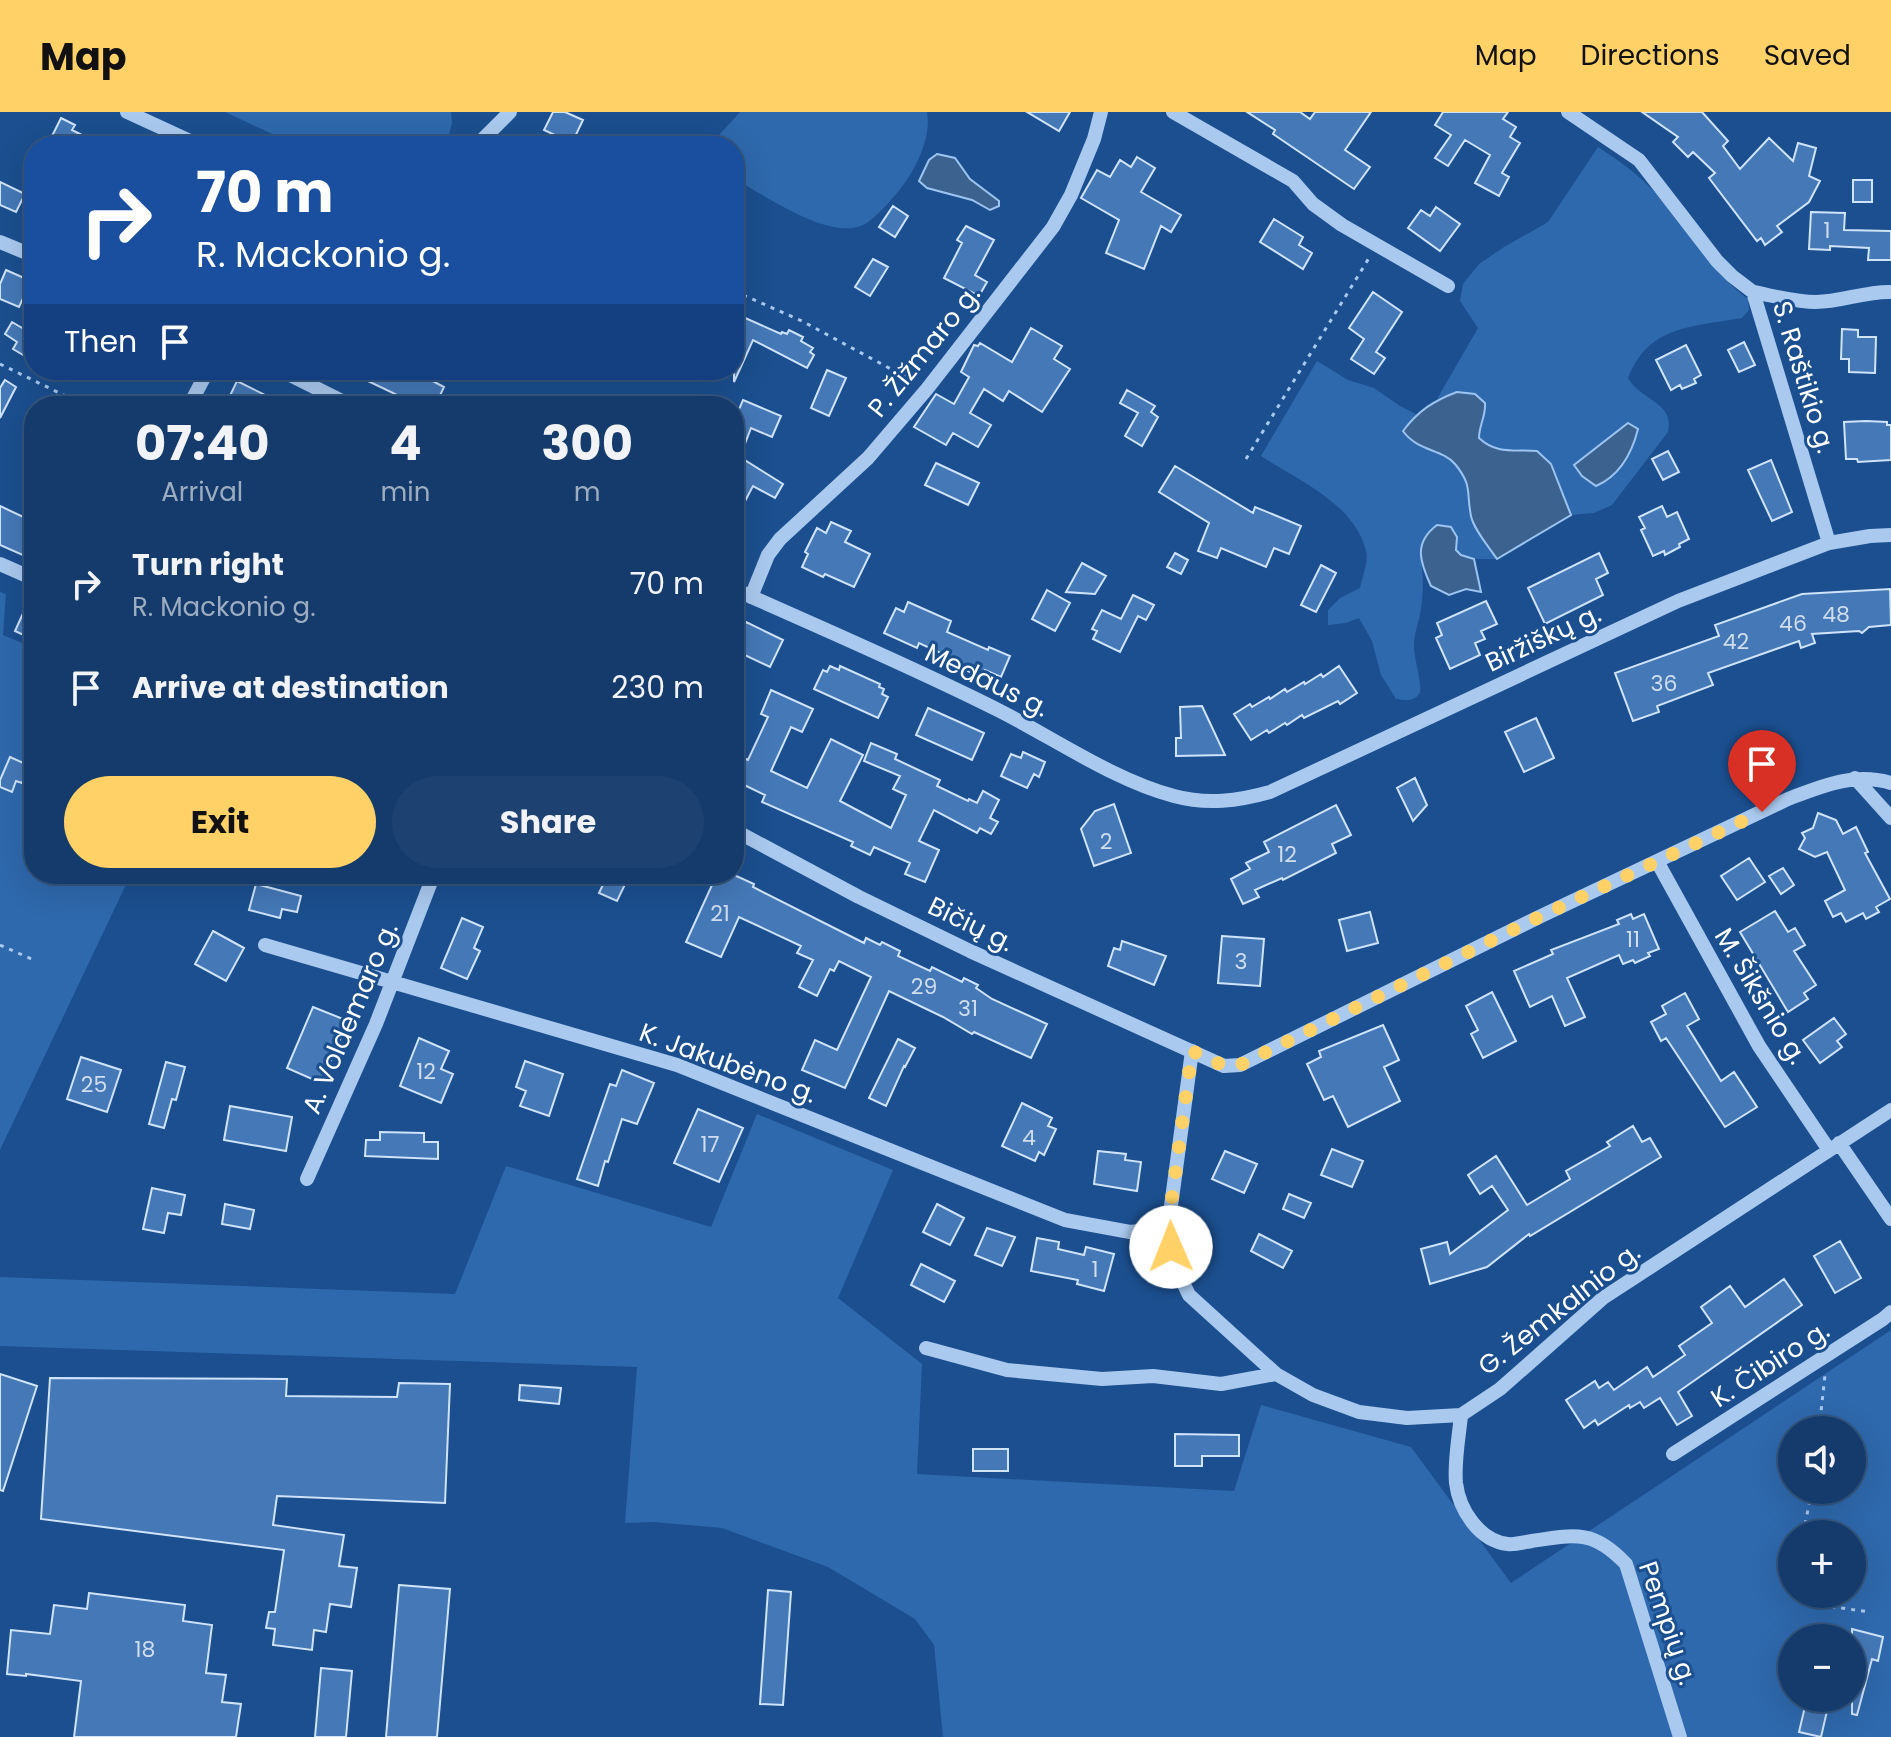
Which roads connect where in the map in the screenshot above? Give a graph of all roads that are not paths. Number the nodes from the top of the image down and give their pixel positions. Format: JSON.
{"nodes":[{"id":1,"x":510,"y":112,"type":"edge"},
{"id":2,"x":1101,"y":112,"type":"edge"},
{"id":3,"x":1173,"y":112,"type":"edge"},
{"id":4,"x":1568,"y":112,"type":"edge"},
{"id":5,"x":133,"y":113,"type":"edge"},
{"id":6,"x":180,"y":136,"type":"edge"},
{"id":7,"x":486,"y":136,"type":"edge"},
{"id":8,"x":0,"y":242,"type":"edge"},
{"id":9,"x":24,"y":252,"type":"edge"},
{"id":10,"x":1448,"y":286,"type":"dead end"},
{"id":11,"x":1753,"y":292,"type":"junction"},
{"id":12,"x":1891,"y":292,"type":"edge"},
{"id":13,"x":300,"y":380,"type":"edge"},
{"id":14,"x":332,"y":396,"type":"edge"},
{"id":15,"x":1891,"y":535,"type":"edge"},
{"id":16,"x":1829,"y":543,"type":"junction"},
{"id":17,"x":0,"y":564,"type":"edge"},
{"id":18,"x":24,"y":575,"type":"edge"},
{"id":19,"x":744,"y":594,"type":"edge"},
{"id":20,"x":751,"y":597,"type":"junction"},
{"id":21,"x":1855,"y":778,"type":"junction"},
{"id":22,"x":1891,"y":783,"type":"edge"},
{"id":23,"x":1222,"y":801,"type":"joint"},
{"id":24,"x":1891,"y":818,"type":"edge"},
{"id":25,"x":744,"y":835,"type":"edge"},
{"id":26,"x":1658,"y":863,"type":"junction"},
{"id":27,"x":430,"y":884,"type":"edge"},
{"id":28,"x":265,"y":945,"type":"dead end"},
{"id":29,"x":391,"y":982,"type":"junction"},
{"id":30,"x":1192,"y":1051,"type":"junction"},
{"id":31,"x":1891,"y":1110,"type":"edge"},
{"id":32,"x":1834,"y":1147,"type":"junction"},
{"id":33,"x":307,"y":1179,"type":"dead end"},
{"id":34,"x":1891,"y":1219,"type":"edge"},
{"id":35,"x":1168,"y":1228,"type":"junction"},
{"id":36,"x":1891,"y":1312,"type":"edge"},
{"id":37,"x":926,"y":1348,"type":"dead end"},
{"id":38,"x":1276,"y":1374,"type":"junction"},
{"id":39,"x":1461,"y":1415,"type":"junction"},
{"id":40,"x":1673,"y":1454,"type":"dead end"},
{"id":41,"x":1680,"y":1737,"type":"edge"}],
"edges":[{"from":1,"to":7,"type":"street"},
{"from":2,"to":20,"type":"street","name":"P. Žižmaro g."},
{"from":3,"to":10,"type":"street"},
{"from":4,"to":11,"type":"street","name":"S. Raštikio g."},
{"from":5,"to":6,"type":"street"},
{"from":8,"to":9,"type":"street"},
{"from":11,"to":12,"type":"street"},
{"from":11,"to":16,"type":"street","name":"S. Raštikio g."},
{"from":13,"to":14,"type":"street"},
{"from":15,"to":16,"type":"street","name":"Biržiškų g."},
{"from":16,"to":23,"type":"street","name":"Biržiškų g."},
{"from":17,"to":18,"type":"street"},
{"from":19,"to":20,"type":"street","name":"Medaus g."},
{"from":20,"to":23,"type":"street","name":"Medaus g."},
{"from":21,"to":22,"type":"street"},
{"from":21,"to":24,"type":"street"},
{"from":21,"to":26,"type":"street","name":"Bičių g."},
{"from":25,"to":30,"type":"street","name":"Bičių g."},
{"from":26,"to":30,"type":"street","name":"Bičių g."},
{"from":26,"to":32,"type":"street","name":"M. Šikšnio g."},
{"from":27,"to":29,"type":"street","name":"A. Voldemaro g."},
{"from":28,"to":29,"type":"street","name":"K. Jakubėno g."},
{"from":29,"to":33,"type":"street","name":"A. Voldemaro g."},
{"from":29,"to":35,"type":"street","name":"K. Jakubėno g."},
{"from":30,"to":35,"type":"street"},
{"from":31,"to":32,"type":"street","name":"G. Žemkalnio g."},
{"from":32,"to":34,"type":"street","name":"M. Šikšnio g."},
{"from":32,"to":39,"type":"street","name":"G. Žemkalnio g."},
{"from":35,"to":38,"type":"street"},
{"from":36,"to":40,"type":"street","name":"K. Čibiro g."},
{"from":37,"to":38,"type":"street"},
{"from":38,"to":39,"type":"street"},
{"from":39,"to":41,"type":"street","name":"Pempių g."}]}
